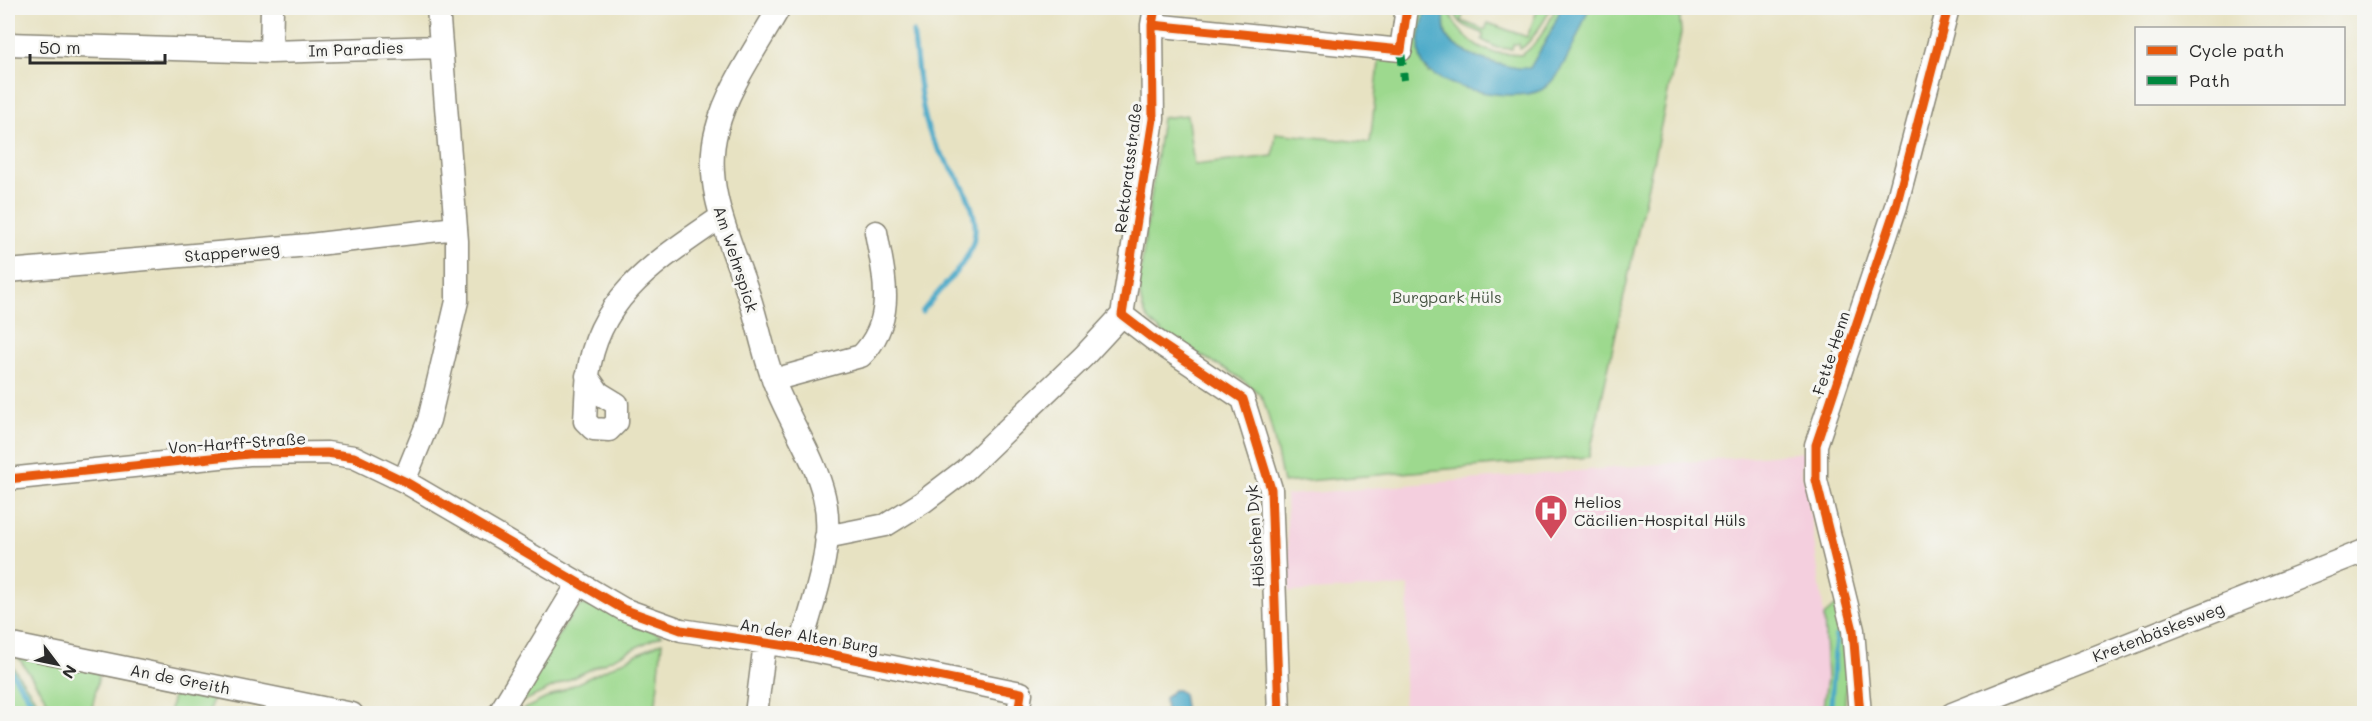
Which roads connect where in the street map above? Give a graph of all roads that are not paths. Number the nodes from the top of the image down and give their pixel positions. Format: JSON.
{"nodes":[{"id":1,"x":272,"y":8,"type":"edge"},
{"id":2,"x":438,"y":8,"type":"edge"},
{"id":3,"x":779,"y":8,"type":"edge"},
{"id":4,"x":1407,"y":8,"type":"edge"},
{"id":5,"x":1948,"y":8,"type":"edge"},
{"id":6,"x":1153,"y":16,"type":"edge"},
{"id":7,"x":8,"y":44,"type":"edge"},
{"id":8,"x":440,"y":47,"type":"junction"},
{"id":9,"x":271,"y":52,"type":"junction"},
{"id":10,"x":721,"y":217,"type":"junction"},
{"id":11,"x":456,"y":228,"type":"junction"},
{"id":12,"x":876,"y":232,"type":"dead end"},
{"id":13,"x":8,"y":271,"type":"edge"},
{"id":14,"x":1122,"y":315,"type":"junction"},
{"id":15,"x":587,"y":376,"type":"dead end"},
{"id":16,"x":773,"y":380,"type":"junction"},
{"id":17,"x":8,"y":479,"type":"edge"},
{"id":18,"x":404,"y":481,"type":"junction"},
{"id":19,"x":826,"y":537,"type":"junction"},
{"id":20,"x":2364,"y":551,"type":"edge"},
{"id":21,"x":579,"y":584,"type":"junction"},
{"id":22,"x":765,"y":643,"type":"junction"},
{"id":23,"x":8,"y":645,"type":"edge"},
{"id":24,"x":800,"y":648,"type":"junction"},
{"id":25,"x":352,"y":714,"type":"edge"},
{"id":26,"x":499,"y":714,"type":"edge"},
{"id":27,"x":756,"y":714,"type":"edge"},
{"id":28,"x":1018,"y":714,"type":"edge"},
{"id":29,"x":1279,"y":714,"type":"edge"},
{"id":30,"x":1860,"y":714,"type":"edge"},
{"id":31,"x":1952,"y":714,"type":"edge"}],
"edges":[{"from":1,"to":9,"type":"street"},
{"from":2,"to":8,"type":"street"},
{"from":3,"to":10,"type":"street","name":"Am Wehrspick"},
{"from":4,"to":6,"type":"street","name":"Rektoratsstraße"},
{"from":5,"to":30,"type":"street","name":"Fette Henn"},
{"from":6,"to":14,"type":"street","name":"Rektoratsstraße"},
{"from":7,"to":9,"type":"street","name":"Im Paradies"},
{"from":8,"to":9,"type":"street","name":"Im Paradies"},
{"from":8,"to":11,"type":"street"},
{"from":10,"to":15,"type":"street"},
{"from":10,"to":16,"type":"street","name":"Am Wehrspick"},
{"from":11,"to":13,"type":"street","name":"Stapperweg"},
{"from":11,"to":18,"type":"street"},
{"from":12,"to":16,"type":"street"},
{"from":14,"to":19,"type":"street"},
{"from":14,"to":29,"type":"street","name":"Hölschen Dyk"},
{"from":16,"to":19,"type":"street","name":"Am Wehrspick"},
{"from":17,"to":18,"type":"street","name":"Von-Harff-Straße"},
{"from":18,"to":21,"type":"street","name":"Von-Harff-Straße"},
{"from":19,"to":24,"type":"street","name":"Am Wehrspick"},
{"from":20,"to":31,"type":"street","name":"Kretenbäskesweg"},
{"from":21,"to":22,"type":"street","name":"An der Alten Burg"},
{"from":21,"to":26,"type":"street"},
{"from":22,"to":24,"type":"street","name":"An der Alten Burg"},
{"from":22,"to":27,"type":"street","name":"An der Alten Burg"},
{"from":23,"to":25,"type":"street","name":"An de Greith"},
{"from":24,"to":28,"type":"street","name":"An der Alten Burg"}]}
